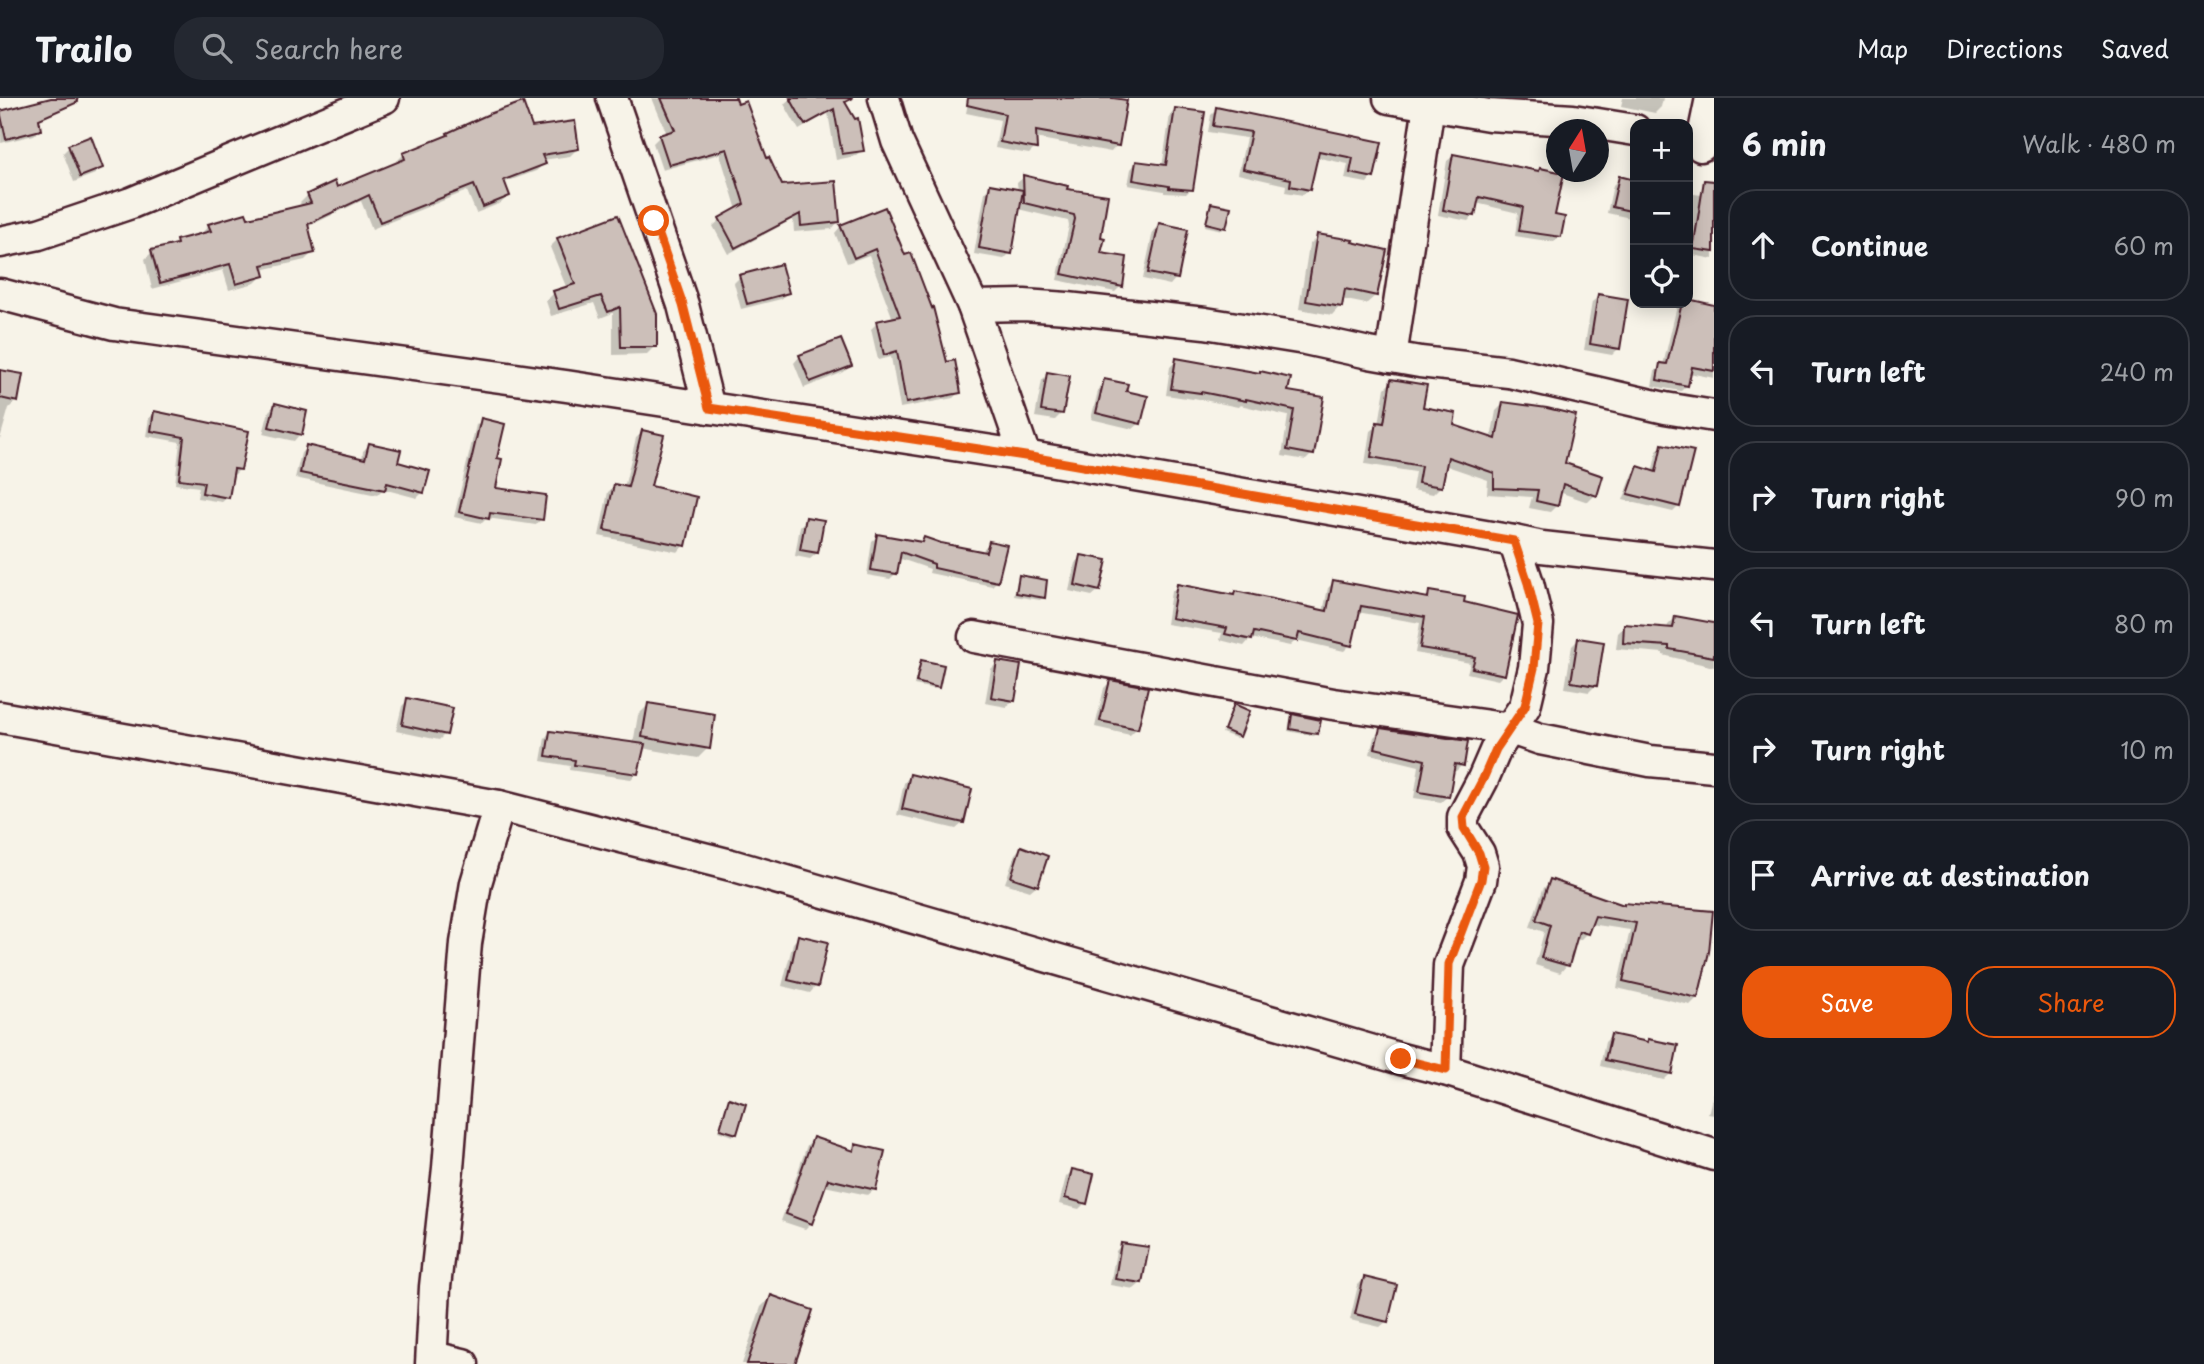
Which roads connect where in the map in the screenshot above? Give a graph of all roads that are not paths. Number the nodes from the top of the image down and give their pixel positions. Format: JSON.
{"nodes":[{"id":1,"x":384,"y":98,"type":"edge"},
{"id":2,"x":612,"y":98,"type":"edge"},
{"id":3,"x":884,"y":98,"type":"edge"},
{"id":4,"x":1389,"y":98,"type":"edge"},
{"id":5,"x":1711,"y":98,"type":"edge"},
{"id":6,"x":1429,"y":105,"type":"junction"},
{"id":7,"x":1630,"y":129,"type":"edge"},
{"id":8,"x":1701,"y":146,"type":"edge"},
{"id":9,"x":0,"y":242,"type":"edge"},
{"id":10,"x":0,"y":294,"type":"edge"},
{"id":11,"x":973,"y":306,"type":"junction"},
{"id":12,"x":1391,"y":357,"type":"junction"},
{"id":13,"x":709,"y":408,"type":"junction"},
{"id":14,"x":1713,"y":423,"type":"edge"},
{"id":15,"x":1025,"y":456,"type":"junction"},
{"id":16,"x":1514,"y":541,"type":"junction"},
{"id":17,"x":1714,"y":566,"type":"edge"},
{"id":18,"x":974,"y":638,"type":"dead end"},
{"id":19,"x":0,"y":717,"type":"edge"},
{"id":20,"x":1511,"y":729,"type":"junction"},
{"id":21,"x":1714,"y":766,"type":"edge"},
{"id":22,"x":499,"y":806,"type":"junction"},
{"id":23,"x":1446,"y":1070,"type":"junction"},
{"id":24,"x":1714,"y":1155,"type":"edge"},
{"id":25,"x":432,"y":1360,"type":"edge"},
{"id":26,"x":463,"y":1364,"type":"edge"}],
"edges":[{"from":1,"to":9,"type":"street"},
{"from":2,"to":13,"type":"street"},
{"from":3,"to":11,"type":"street"},
{"from":4,"to":6,"type":"street"},
{"from":5,"to":8,"type":"street"},
{"from":6,"to":7,"type":"street"},
{"from":6,"to":12,"type":"street"},
{"from":10,"to":13,"type":"street"},
{"from":11,"to":12,"type":"street"},
{"from":11,"to":15,"type":"street"},
{"from":12,"to":14,"type":"street"},
{"from":13,"to":15,"type":"street"},
{"from":15,"to":16,"type":"street"},
{"from":16,"to":17,"type":"street"},
{"from":16,"to":20,"type":"street"},
{"from":18,"to":20,"type":"street"},
{"from":19,"to":22,"type":"street"},
{"from":20,"to":21,"type":"street"},
{"from":20,"to":23,"type":"street"},
{"from":22,"to":23,"type":"street"},
{"from":22,"to":25,"type":"street"},
{"from":23,"to":24,"type":"street"},
{"from":25,"to":26,"type":"street"}]}
